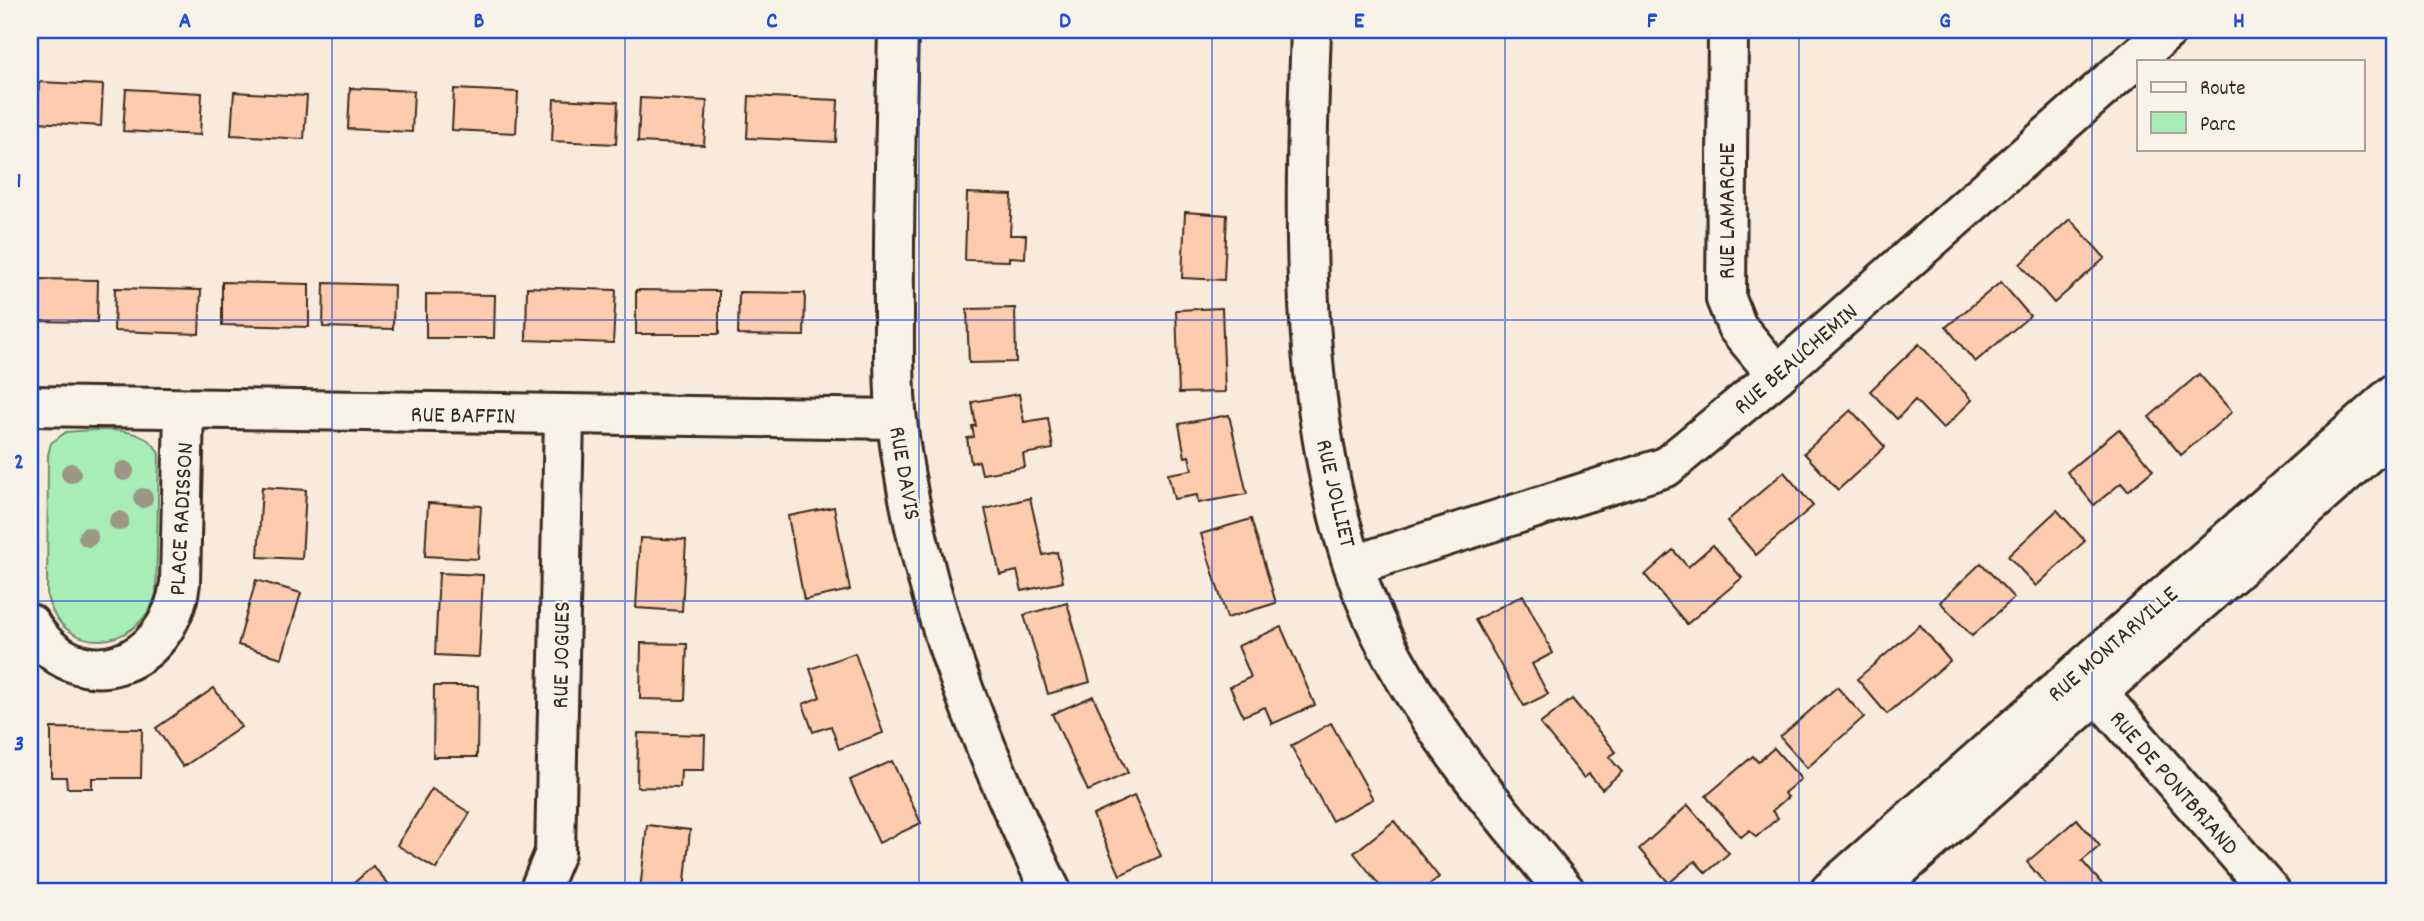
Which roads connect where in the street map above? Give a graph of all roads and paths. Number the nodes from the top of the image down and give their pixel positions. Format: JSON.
{"nodes":[{"id":1,"x":898,"y":30,"type":"edge"},
{"id":2,"x":1311,"y":30,"type":"edge"},
{"id":3,"x":1728,"y":30,"type":"edge"},
{"id":4,"x":2168,"y":30,"type":"edge"},
{"id":5,"x":1777,"y":374,"type":"junction"},
{"id":6,"x":2394,"y":394,"type":"edge"},
{"id":7,"x":30,"y":406,"type":"edge"},
{"id":8,"x":184,"y":409,"type":"junction"},
{"id":9,"x":564,"y":416,"type":"junction"},
{"id":10,"x":896,"y":419,"type":"junction"},
{"id":11,"x":2394,"y":430,"type":"edge"},
{"id":12,"x":1354,"y":565,"type":"junction"},
{"id":13,"x":30,"y":624,"type":"edge"},
{"id":14,"x":2089,"y":683,"type":"junction"},
{"id":15,"x":539,"y":891,"type":"edge"},
{"id":16,"x":1051,"y":891,"type":"edge"},
{"id":17,"x":1565,"y":891,"type":"edge"},
{"id":18,"x":1830,"y":891,"type":"edge"},
{"id":19,"x":1874,"y":891,"type":"edge"},
{"id":20,"x":2270,"y":891,"type":"edge"}],
"edges":[{"from":1,"to":10,"type":"street","name":"RUE DAVIS"},
{"from":2,"to":12,"type":"street","name":"RUE JOLLIET"},
{"from":3,"to":5,"type":"street","name":"RUE LAMARCHE"},
{"from":4,"to":5,"type":"street","name":"RUE BEAUCHEMIN"},
{"from":5,"to":12,"type":"street","name":"RUE BEAUCHEMIN"},
{"from":6,"to":14,"type":"street","name":"RUE MONTARVILLE"},
{"from":7,"to":8,"type":"street","name":"RUE BAFFIN"},
{"from":8,"to":9,"type":"street","name":"RUE BAFFIN"},
{"from":8,"to":13,"type":"street","name":"PLACE RADISSON"},
{"from":9,"to":10,"type":"street","name":"RUE BAFFIN"},
{"from":9,"to":15,"type":"street","name":"RUE JOGUES"},
{"from":10,"to":16,"type":"street","name":"RUE DAVIS"},
{"from":11,"to":14,"type":"street","name":"RUE MONTARVILLE"},
{"from":12,"to":17,"type":"street","name":"RUE JOLLIET"},
{"from":14,"to":18,"type":"street","name":"RUE MONTARVILLE"},
{"from":14,"to":19,"type":"street","name":"RUE MONTARVILLE"},
{"from":14,"to":20,"type":"street","name":"RUE DE PONTBRIAND"}]}
